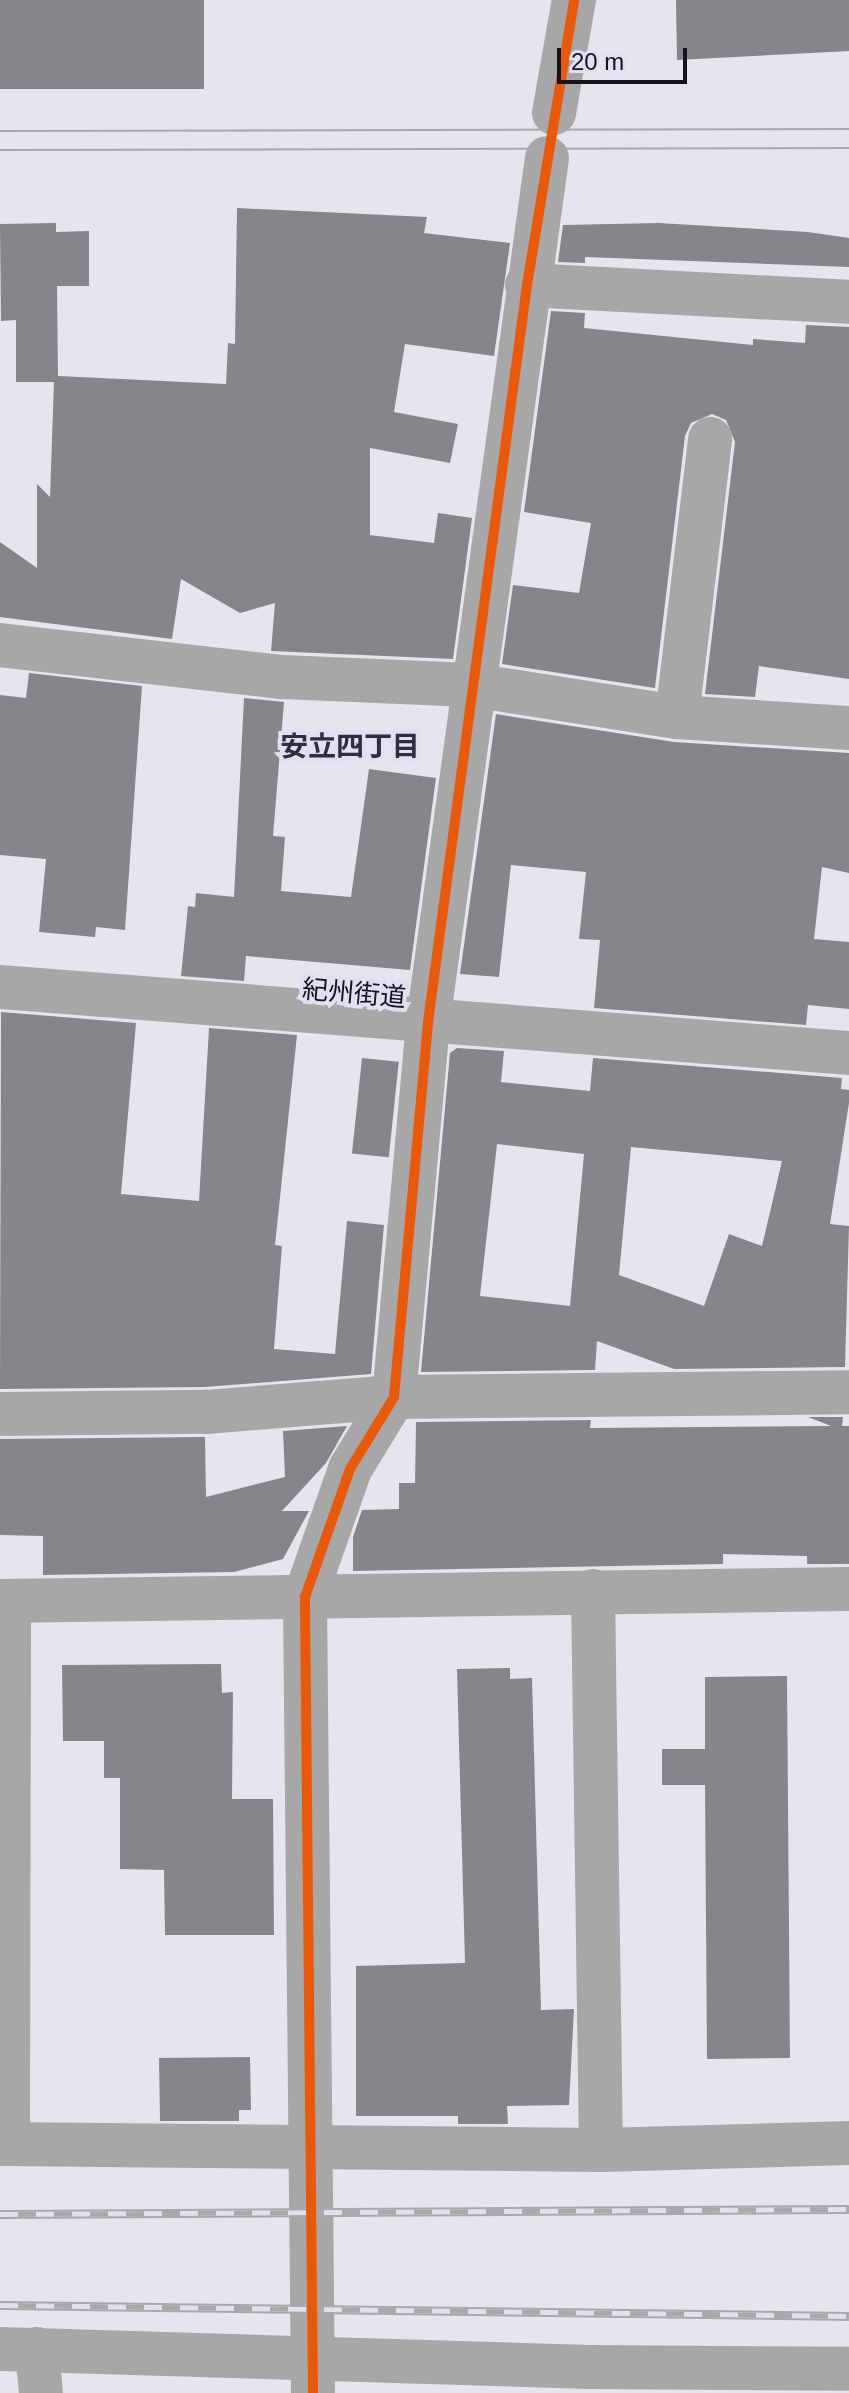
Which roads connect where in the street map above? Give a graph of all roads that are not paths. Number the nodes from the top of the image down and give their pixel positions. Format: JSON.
{"nodes":[{"id":1,"x":574,"y":0,"type":"edge"},
{"id":2,"x":554,"y":113,"type":"dead end"},
{"id":3,"x":547,"y":158,"type":"dead end"},
{"id":4,"x":527,"y":285,"type":"junction"},
{"id":5,"x":849,"y":302,"type":"edge"},
{"id":6,"x":710,"y":439,"type":"dead end"},
{"id":7,"x":0,"y":645,"type":"edge"},
{"id":8,"x":472,"y":685,"type":"junction"},
{"id":9,"x":677,"y":717,"type":"junction"},
{"id":10,"x":849,"y":728,"type":"edge"},
{"id":11,"x":0,"y":987,"type":"edge"},
{"id":12,"x":428,"y":1022,"type":"junction"},
{"id":13,"x":849,"y":1053,"type":"edge"},
{"id":14,"x":849,"y":1392,"type":"edge"},
{"id":15,"x":394,"y":1397,"type":"junction"},
{"id":16,"x":0,"y":1414,"type":"edge"},
{"id":17,"x":849,"y":1589,"type":"edge"},
{"id":18,"x":593,"y":1591,"type":"junction"},
{"id":19,"x":305,"y":1597,"type":"junction"},
{"id":20,"x":4,"y":1601,"type":"edge"},
{"id":21,"x":849,"y":2143,"type":"edge"},
{"id":22,"x":4,"y":2144,"type":"edge"},
{"id":23,"x":308,"y":2145,"type":"junction"},
{"id":24,"x":601,"y":2150,"type":"junction"},
{"id":25,"x":19,"y":2349,"type":"edge"},
{"id":26,"x":849,"y":2369,"type":"edge"},
{"id":27,"x":311,"y":2376,"type":"edge"},
{"id":28,"x":591,"y":2380,"type":"edge"},
{"id":29,"x":41,"y":2393,"type":"edge"}],
"edges":[{"from":1,"to":2,"type":"street"},
{"from":3,"to":4,"type":"street"},
{"from":4,"to":5,"type":"street"},
{"from":4,"to":8,"type":"street"},
{"from":6,"to":9,"type":"street"},
{"from":7,"to":8,"type":"street"},
{"from":8,"to":9,"type":"street"},
{"from":8,"to":12,"type":"street"},
{"from":9,"to":10,"type":"street"},
{"from":11,"to":12,"type":"street","name":"紀州街道"},
{"from":12,"to":13,"type":"street","name":"紀州街道"},
{"from":12,"to":15,"type":"street"},
{"from":14,"to":15,"type":"street"},
{"from":15,"to":16,"type":"street"},
{"from":15,"to":19,"type":"street"},
{"from":17,"to":18,"type":"street"},
{"from":18,"to":19,"type":"street"},
{"from":18,"to":24,"type":"street"},
{"from":19,"to":20,"type":"street"},
{"from":19,"to":23,"type":"street"},
{"from":20,"to":22,"type":"street"},
{"from":21,"to":24,"type":"street"},
{"from":22,"to":23,"type":"street"},
{"from":23,"to":24,"type":"street"},
{"from":23,"to":27,"type":"street"},
{"from":25,"to":27,"type":"street"},
{"from":25,"to":29,"type":"street"},
{"from":26,"to":28,"type":"street"},
{"from":27,"to":28,"type":"street"}]}
